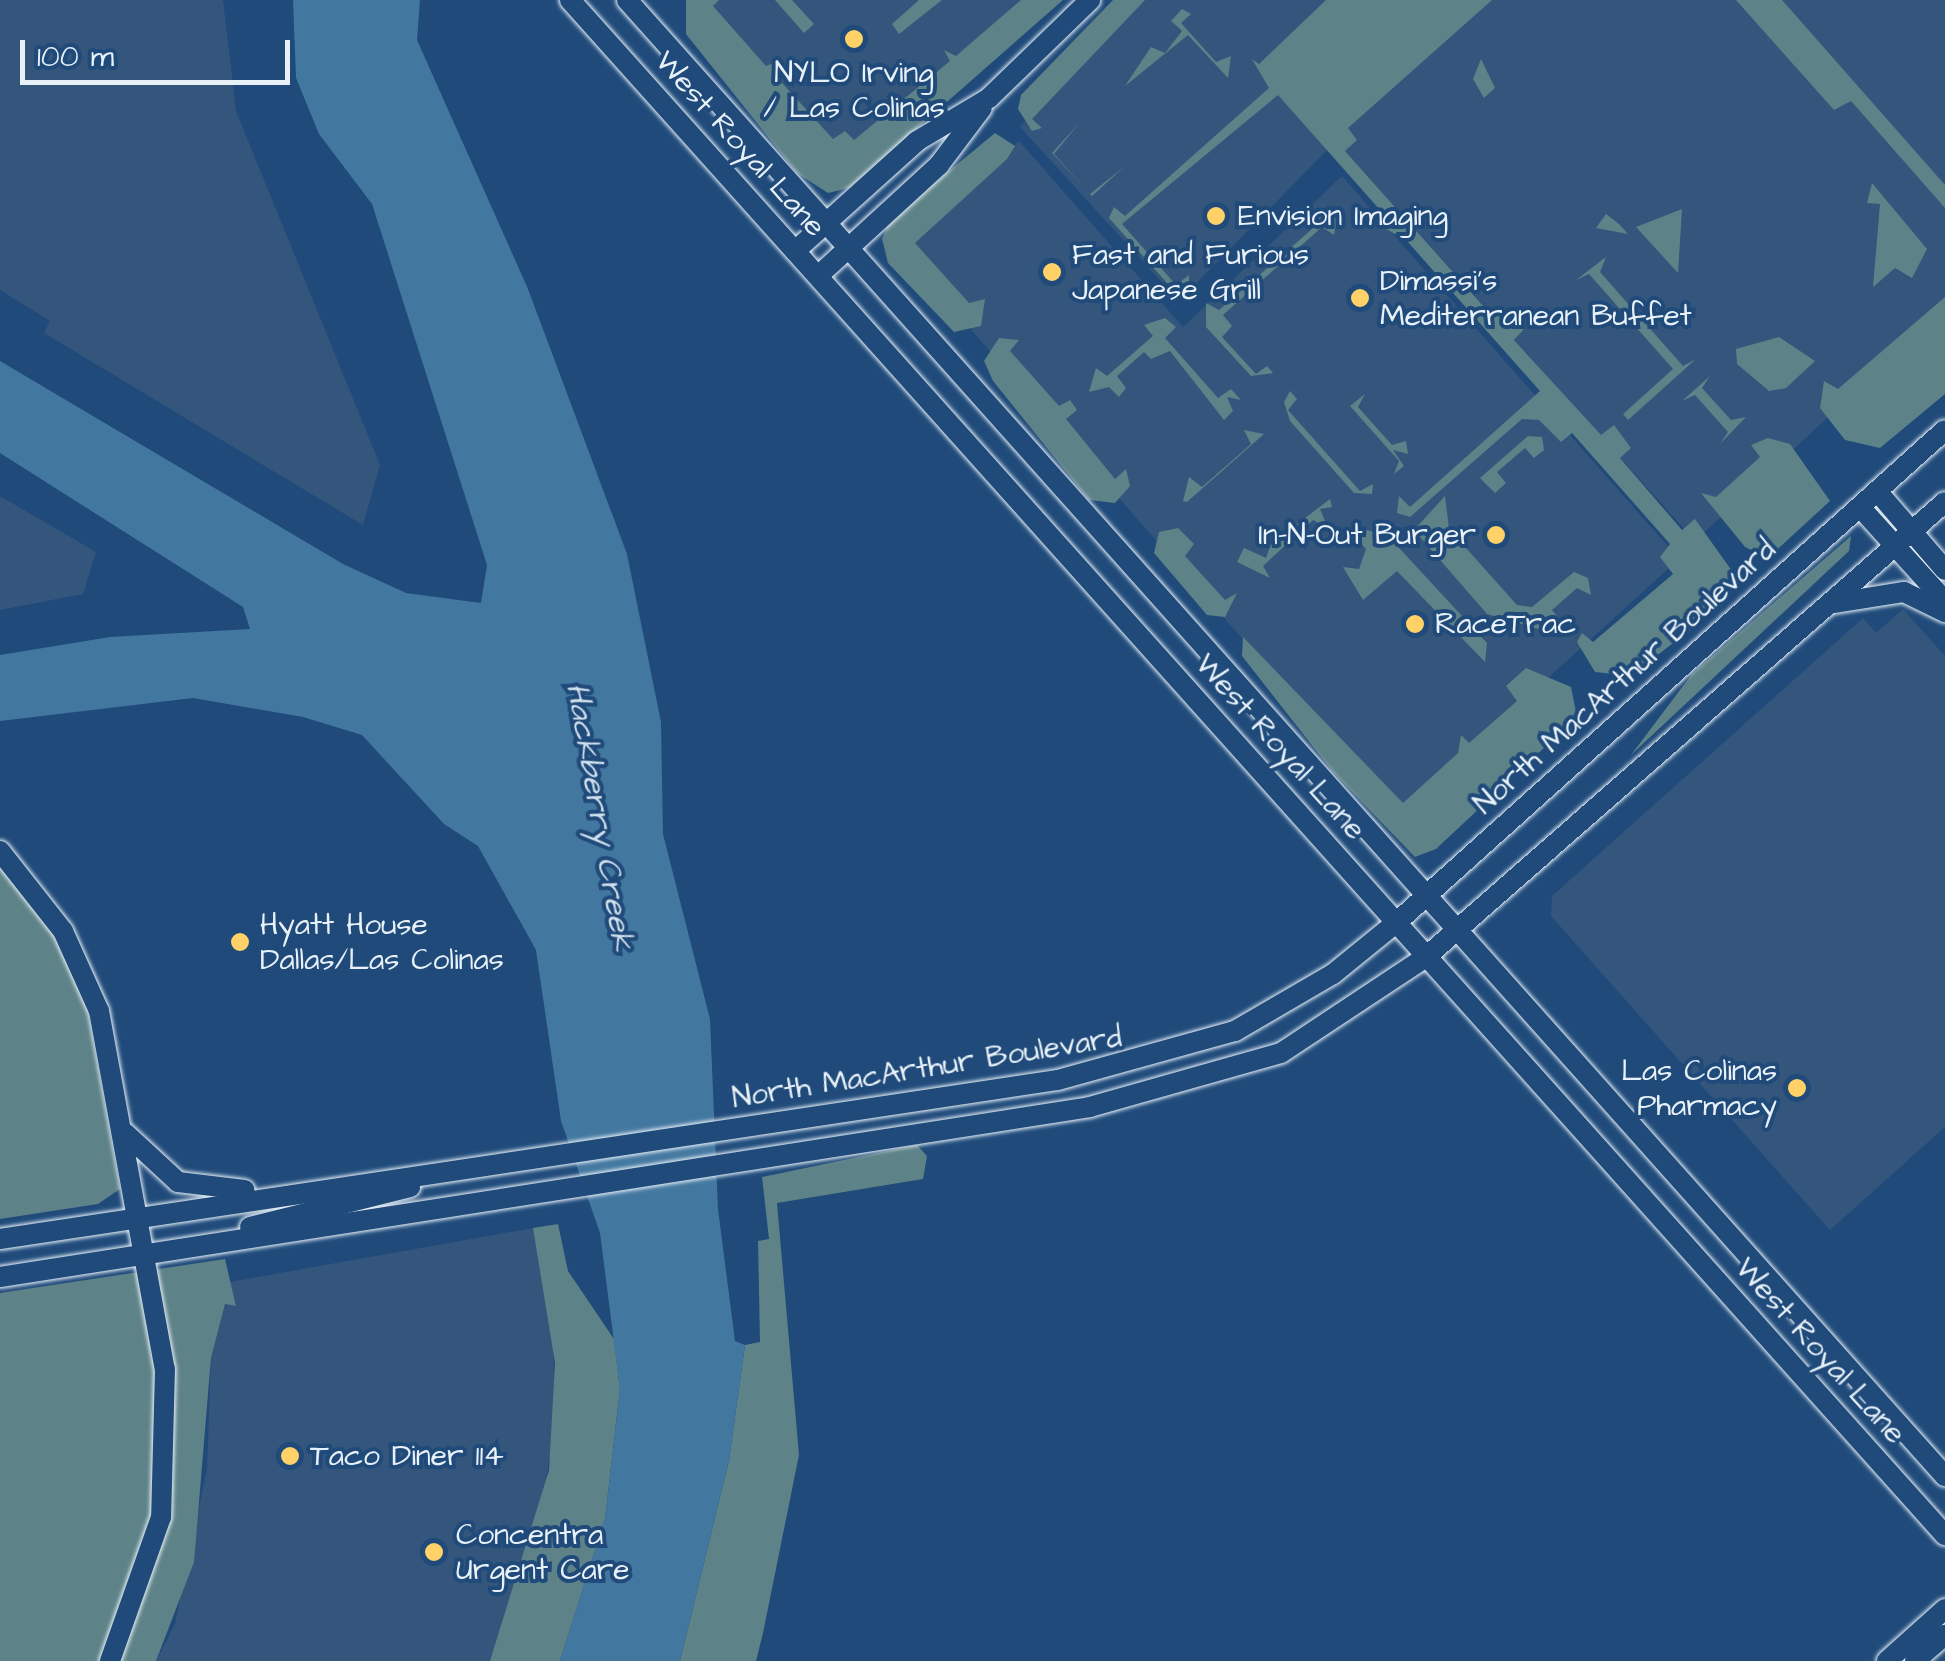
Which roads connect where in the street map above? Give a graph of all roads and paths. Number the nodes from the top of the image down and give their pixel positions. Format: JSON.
{"nodes":[{"id":1,"x":570,"y":0,"type":"edge"},
{"id":2,"x":627,"y":0,"type":"edge"},
{"id":3,"x":1090,"y":0,"type":"edge"},
{"id":4,"x":989,"y":98,"type":"junction"},
{"id":5,"x":829,"y":219,"type":"junction"},
{"id":6,"x":853,"y":245,"type":"junction"},
{"id":7,"x":795,"y":250,"type":"junction"},
{"id":8,"x":818,"y":276,"type":"junction"},
{"id":9,"x":1945,"y":430,"type":"edge"},
{"id":10,"x":1877,"y":491,"type":"junction"},
{"id":11,"x":1945,"y":502,"type":"edge"},
{"id":12,"x":1860,"y":507,"type":"junction"},
{"id":13,"x":1912,"y":531,"type":"junction"},
{"id":14,"x":1894,"y":546,"type":"junction"},
{"id":15,"x":1945,"y":570,"type":"edge"},
{"id":16,"x":1945,"y":601,"type":"edge"},
{"id":17,"x":1829,"y":605,"type":"junction"},
{"id":18,"x":1945,"y":612,"type":"edge"},
{"id":19,"x":0,"y":852,"type":"edge"},
{"id":20,"x":1428,"y":894,"type":"junction"},
{"id":21,"x":1396,"y":922,"type":"junction"},
{"id":22,"x":1458,"y":929,"type":"junction"},
{"id":23,"x":1426,"y":957,"type":"junction"},
{"id":24,"x":122,"y":1127,"type":"junction"},
{"id":25,"x":442,"y":1172,"type":"junction"},
{"id":26,"x":301,"y":1190,"type":"junction"},
{"id":27,"x":140,"y":1216,"type":"junction"},
{"id":28,"x":236,"y":1237,"type":"junction"},
{"id":29,"x":0,"y":1240,"type":"edge"},
{"id":30,"x":145,"y":1252,"type":"junction"},
{"id":31,"x":0,"y":1278,"type":"edge"},
{"id":32,"x":1945,"y":1476,"type":"edge"},
{"id":33,"x":1945,"y":1535,"type":"edge"},
{"id":34,"x":1945,"y":1608,"type":"edge"},
{"id":35,"x":1945,"y":1635,"type":"edge"},
{"id":36,"x":110,"y":1661,"type":"edge"},
{"id":37,"x":1887,"y":1661,"type":"edge"},
{"id":38,"x":1915,"y":1661,"type":"edge"}],
"edges":[{"from":1,"to":7,"type":"main road","name":"West Royal Lane"},
{"from":2,"to":5,"type":"main road","name":"West Royal Lane"},
{"from":3,"to":4,"type":"main road"},
{"from":4,"to":5,"type":"main road"},
{"from":4,"to":6,"type":"main road"},
{"from":5,"to":6,"type":"main road","name":"West Royal Lane"},
{"from":5,"to":7,"type":"main road"},
{"from":6,"to":8,"type":"main road"},
{"from":6,"to":20,"type":"main road","name":"West Royal Lane"},
{"from":7,"to":8,"type":"main road","name":"West Royal Lane"},
{"from":8,"to":21,"type":"main road","name":"West Royal Lane"},
{"from":9,"to":10,"type":"main road","name":"North MacArthur Boulevard"},
{"from":10,"to":12,"type":"main road","name":"North MacArthur Boulevard"},
{"from":10,"to":13,"type":"main road"},
{"from":11,"to":13,"type":"main road","name":"North MacArthur Boulevard"},
{"from":12,"to":14,"type":"main road"},
{"from":12,"to":20,"type":"main road","name":"North MacArthur Boulevard"},
{"from":13,"to":14,"type":"main road","name":"North MacArthur Boulevard"},
{"from":13,"to":15,"type":"main road"},
{"from":14,"to":16,"type":"main road"},
{"from":14,"to":17,"type":"main road","name":"North MacArthur Boulevard"},
{"from":17,"to":18,"type":"main road"},
{"from":17,"to":22,"type":"main road","name":"North MacArthur Boulevard"},
{"from":19,"to":24,"type":"main road"},
{"from":20,"to":21,"type":"main road","name":"North MacArthur Boulevard"},
{"from":20,"to":22,"type":"main road","name":"West Royal Lane"},
{"from":21,"to":23,"type":"main road","name":"West Royal Lane"},
{"from":21,"to":25,"type":"main road","name":"North MacArthur Boulevard"},
{"from":22,"to":23,"type":"main road","name":"North MacArthur Boulevard"},
{"from":22,"to":32,"type":"main road","name":"West Royal Lane"},
{"from":23,"to":28,"type":"main road","name":"North MacArthur Boulevard"},
{"from":23,"to":33,"type":"main road","name":"West Royal Lane"},
{"from":24,"to":26,"type":"main road"},
{"from":24,"to":27,"type":"main road"},
{"from":25,"to":26,"type":"main road","name":"North MacArthur Boulevard"},
{"from":25,"to":28,"type":"main road"},
{"from":26,"to":27,"type":"main road","name":"North MacArthur Boulevard"},
{"from":27,"to":29,"type":"main road","name":"North MacArthur Boulevard"},
{"from":27,"to":30,"type":"main road"},
{"from":28,"to":30,"type":"main road","name":"North MacArthur Boulevard"},
{"from":30,"to":31,"type":"main road","name":"North MacArthur Boulevard"},
{"from":30,"to":36,"type":"main road"},
{"from":34,"to":37,"type":"main road"},
{"from":35,"to":38,"type":"main road"}]}
